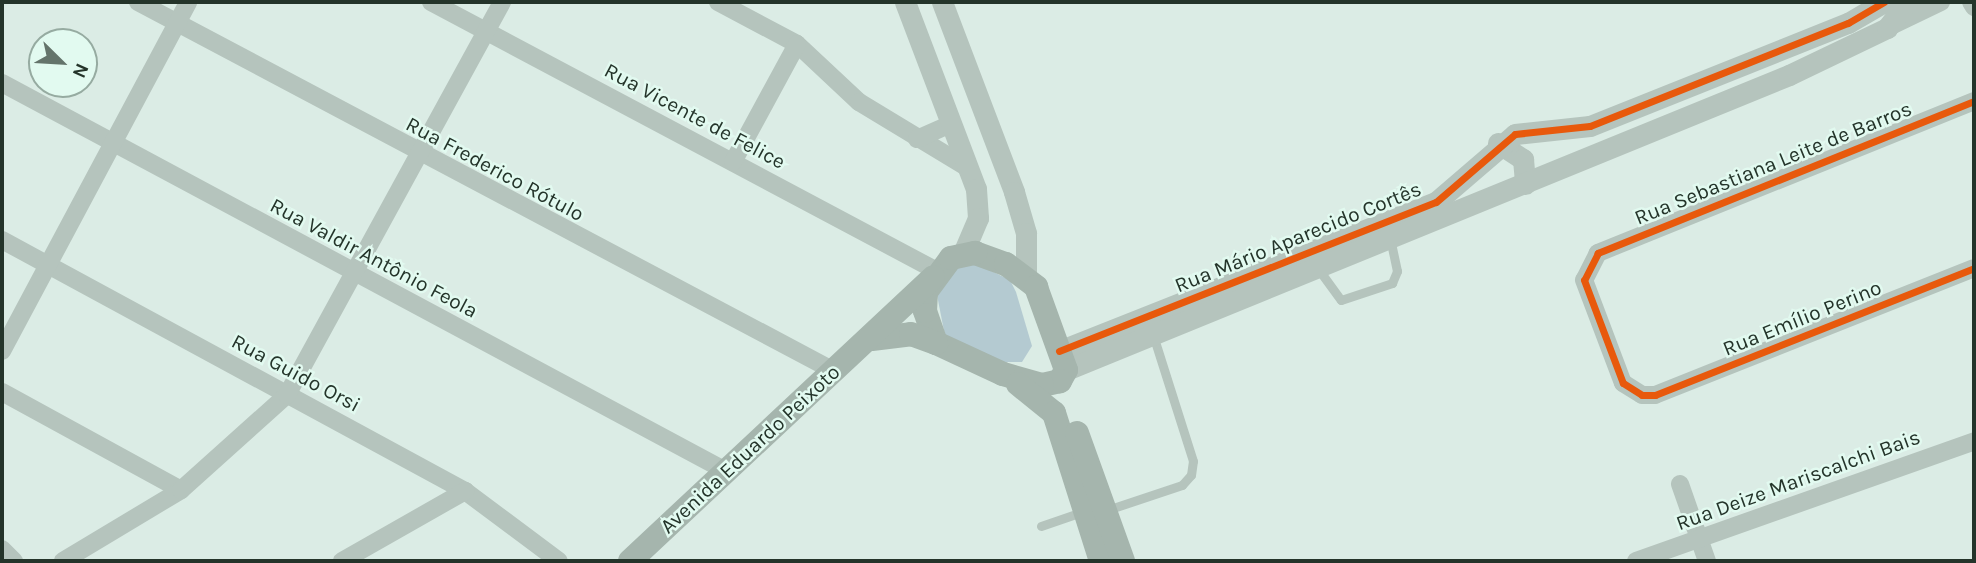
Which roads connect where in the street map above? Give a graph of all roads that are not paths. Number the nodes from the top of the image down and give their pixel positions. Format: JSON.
{"nodes":[{"id":1,"x":138,"y":2,"type":"edge"},
{"id":2,"x":188,"y":2,"type":"edge"},
{"id":3,"x":431,"y":2,"type":"edge"},
{"id":4,"x":502,"y":2,"type":"edge"},
{"id":5,"x":718,"y":2,"type":"edge"},
{"id":6,"x":905,"y":2,"type":"edge"},
{"id":7,"x":942,"y":2,"type":"edge"},
{"id":8,"x":1884,"y":2,"type":"edge"},
{"id":9,"x":1907,"y":2,"type":"edge"},
{"id":10,"x":1941,"y":2,"type":"edge"},
{"id":11,"x":1971,"y":2,"type":"edge"},
{"id":12,"x":1974,"y":7,"type":"edge"},
{"id":13,"x":176,"y":23,"type":"junction"},
{"id":14,"x":1886,"y":28,"type":"junction"},
{"id":15,"x":486,"y":31,"type":"junction"},
{"id":16,"x":797,"y":44,"type":"junction"},
{"id":17,"x":2,"y":83,"type":"edge"},
{"id":18,"x":1974,"y":101,"type":"edge"},
{"id":19,"x":950,"y":124,"type":"junction"},
{"id":20,"x":1535,"y":130,"type":"junction"},
{"id":21,"x":918,"y":139,"type":"junction"},
{"id":22,"x":1498,"y":143,"type":"junction"},
{"id":23,"x":114,"y":144,"type":"junction"},
{"id":24,"x":418,"y":155,"type":"junction"},
{"id":25,"x":733,"y":162,"type":"junction"},
{"id":26,"x":968,"y":168,"type":"junction"},
{"id":27,"x":1546,"y":175,"type":"junction"},
{"id":28,"x":1525,"y":184,"type":"junction"},
{"id":29,"x":2,"y":240,"type":"edge"},
{"id":30,"x":1391,"y":242,"type":"junction"},
{"id":31,"x":963,"y":254,"type":"junction"},
{"id":32,"x":48,"y":265,"type":"junction"},
{"id":33,"x":1974,"y":268,"type":"edge"},
{"id":34,"x":1319,"y":270,"type":"junction"},
{"id":35,"x":935,"y":273,"type":"junction"},
{"id":36,"x":352,"y":274,"type":"junction"},
{"id":37,"x":1026,"y":277,"type":"junction"},
{"id":38,"x":1154,"y":338,"type":"junction"},
{"id":39,"x":872,"y":339,"type":"junction"},
{"id":40,"x":936,"y":343,"type":"junction"},
{"id":41,"x":2,"y":351,"type":"edge"},
{"id":42,"x":1062,"y":368,"type":"junction"},
{"id":43,"x":834,"y":371,"type":"junction"},
{"id":44,"x":1003,"y":374,"type":"junction"},
{"id":45,"x":2,"y":392,"type":"edge"},
{"id":46,"x":288,"y":395,"type":"junction"},
{"id":47,"x":1642,"y":395,"type":"joint"},
{"id":48,"x":1974,"y":441,"type":"edge"},
{"id":49,"x":726,"y":471,"type":"junction"},
{"id":50,"x":1681,"y":484,"type":"dead end"},
{"id":51,"x":181,"y":489,"type":"junction"},
{"id":52,"x":465,"y":491,"type":"junction"},
{"id":53,"x":1094,"y":511,"type":"junction"},
{"id":54,"x":1041,"y":526,"type":"dead end"},
{"id":55,"x":1699,"y":539,"type":"junction"},
{"id":56,"x":2,"y":549,"type":"edge"},
{"id":57,"x":76,"y":558,"type":"edge"},
{"id":58,"x":14,"y":561,"type":"edge"},
{"id":59,"x":342,"y":561,"type":"edge"},
{"id":60,"x":559,"y":561,"type":"edge"},
{"id":61,"x":630,"y":561,"type":"edge"},
{"id":62,"x":1101,"y":561,"type":"edge"},
{"id":63,"x":1123,"y":561,"type":"edge"},
{"id":64,"x":1636,"y":561,"type":"edge"},
{"id":65,"x":1707,"y":561,"type":"edge"}],
"edges":[{"from":1,"to":13,"type":"street","name":"Rua Frederico Rótulo"},
{"from":2,"to":13,"type":"street"},
{"from":3,"to":15,"type":"street","name":"Rua Vicente de Felice"},
{"from":4,"to":15,"type":"street"},
{"from":5,"to":16,"type":"street"},
{"from":6,"to":19,"type":"street"},
{"from":7,"to":37,"type":"street"},
{"from":8,"to":20,"type":"street","name":"Rua Mário Aparecido Cortês"},
{"from":9,"to":14,"type":"street","name":"Rua Mário Aparecido Cortês"},
{"from":10,"to":14,"type":"street"},
{"from":11,"to":12,"type":"street"},
{"from":13,"to":23,"type":"street"},
{"from":13,"to":24,"type":"street","name":"Rua Frederico Rótulo"},
{"from":14,"to":27,"type":"street","name":"Rua Mário Aparecido Cortês"},
{"from":15,"to":24,"type":"street"},
{"from":15,"to":25,"type":"street","name":"Rua Vicente de Felice"},
{"from":16,"to":21,"type":"street"},
{"from":16,"to":25,"type":"street"},
{"from":17,"to":23,"type":"street","name":"Rua Valdir Antônio Feola"},
{"from":18,"to":47,"type":"street","name":"Rua Sebastiana Leite de Barros"},
{"from":19,"to":21,"type":"street"},
{"from":19,"to":26,"type":"street"},
{"from":20,"to":22,"type":"street","name":"Rua Mário Aparecido Cortês"},
{"from":20,"to":27,"type":"street"},
{"from":21,"to":26,"type":"street"},
{"from":22,"to":28,"type":"street"},
{"from":22,"to":42,"type":"street","name":"Rua Mário Aparecido Cortês"},
{"from":23,"to":32,"type":"street"},
{"from":23,"to":36,"type":"street","name":"Rua Valdir Antônio Feola"},
{"from":24,"to":36,"type":"street"},
{"from":24,"to":43,"type":"street","name":"Rua Frederico Rótulo"},
{"from":25,"to":35,"type":"street","name":"Rua Vicente de Felice"},
{"from":26,"to":31,"type":"street"},
{"from":27,"to":28,"type":"street","name":"Rua Mário Aparecido Cortês"},
{"from":28,"to":30,"type":"street","name":"Rua Mário Aparecido Cortês"},
{"from":29,"to":32,"type":"street","name":"Rua Guido Orsi"},
{"from":30,"to":34,"type":"street","name":"Rua Mário Aparecido Cortês"},
{"from":30,"to":34,"type":"lane"},
{"from":31,"to":35,"type":"main road"},
{"from":31,"to":37,"type":"main road"},
{"from":32,"to":41,"type":"street"},
{"from":32,"to":46,"type":"street","name":"Rua Guido Orsi"},
{"from":33,"to":47,"type":"street","name":"Rua Emílio Perino"},
{"from":34,"to":38,"type":"street","name":"Rua Mário Aparecido Cortês"},
{"from":35,"to":39,"type":"main road","name":"Avenida Eduardo Peixoto"},
{"from":35,"to":40,"type":"main road"},
{"from":36,"to":46,"type":"street"},
{"from":36,"to":49,"type":"street","name":"Rua Valdir Antônio Feola"},
{"from":37,"to":42,"type":"main road"},
{"from":38,"to":42,"type":"street","name":"Rua Mário Aparecido Cortês"},
{"from":38,"to":53,"type":"lane"},
{"from":39,"to":40,"type":"main road"},
{"from":39,"to":43,"type":"main road","name":"Avenida Eduardo Peixoto"},
{"from":40,"to":44,"type":"main road"},
{"from":42,"to":44,"type":"main road"},
{"from":42,"to":53,"type":"main road"},
{"from":43,"to":49,"type":"main road","name":"Avenida Eduardo Peixoto"},
{"from":44,"to":53,"type":"main road"},
{"from":45,"to":51,"type":"street"},
{"from":46,"to":51,"type":"street"},
{"from":46,"to":52,"type":"street","name":"Rua Guido Orsi"},
{"from":48,"to":55,"type":"street","name":"Rua Deize Mariscalchi Bais"},
{"from":49,"to":61,"type":"main road","name":"Avenida Eduardo Peixoto"},
{"from":50,"to":55,"type":"street"},
{"from":51,"to":57,"type":"street"},
{"from":52,"to":59,"type":"street"},
{"from":52,"to":60,"type":"street","name":"Rua Guido Orsi"},
{"from":53,"to":54,"type":"lane"},
{"from":53,"to":62,"type":"main road"},
{"from":53,"to":63,"type":"main road"},
{"from":55,"to":64,"type":"street","name":"Rua Deize Mariscalchi Bais"},
{"from":55,"to":65,"type":"street"},
{"from":56,"to":58,"type":"street"}]}
